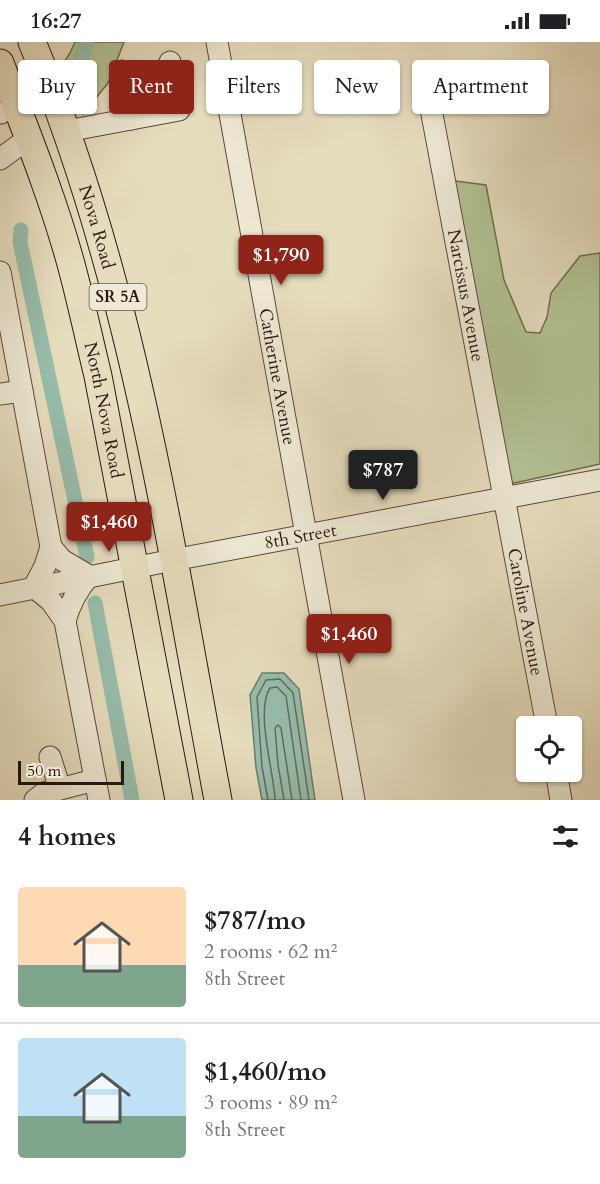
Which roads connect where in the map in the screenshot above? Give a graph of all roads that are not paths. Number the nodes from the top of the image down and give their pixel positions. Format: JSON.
{"nodes":[{"id":1,"x":32,"y":42,"type":"edge"},
{"id":2,"x":217,"y":42,"type":"edge"},
{"id":3,"x":0,"y":63,"type":"edge"},
{"id":4,"x":6,"y":109,"type":"edge"},
{"id":5,"x":130,"y":114,"type":"edge"},
{"id":6,"x":158,"y":114,"type":"edge"},
{"id":7,"x":432,"y":114,"type":"edge"},
{"id":8,"x":131,"y":119,"type":"junction"},
{"id":9,"x":67,"y":132,"type":"junction"},
{"id":10,"x":29,"y":138,"type":"junction"},
{"id":11,"x":0,"y":159,"type":"edge"},
{"id":12,"x":83,"y":176,"type":"junction"},
{"id":13,"x":0,"y":272,"type":"edge"},
{"id":14,"x":22,"y":391,"type":"junction"},
{"id":15,"x":0,"y":394,"type":"edge"},
{"id":16,"x":600,"y":480,"type":"edge"},
{"id":17,"x":505,"y":497,"type":"junction"},
{"id":18,"x":306,"y":536,"type":"junction"},
{"id":19,"x":51,"y":547,"type":"junction"},
{"id":20,"x":173,"y":560,"type":"junction"},
{"id":21,"x":135,"y":567,"type":"junction"},
{"id":22,"x":90,"y":576,"type":"junction"},
{"id":23,"x":34,"y":587,"type":"junction"},
{"id":24,"x":0,"y":595,"type":"edge"},
{"id":25,"x":65,"y":621,"type":"junction"},
{"id":26,"x":545,"y":716,"type":"edge"},
{"id":27,"x":50,"y":757,"type":"dead end"},
{"id":28,"x":558,"y":782,"type":"edge"},
{"id":29,"x":60,"y":789,"type":"junction"},
{"id":30,"x":97,"y":790,"type":"edge"},
{"id":31,"x":35,"y":800,"type":"edge"},
{"id":32,"x":179,"y":800,"type":"edge"},
{"id":33,"x":218,"y":800,"type":"edge"},
{"id":34,"x":354,"y":800,"type":"edge"},
{"id":35,"x":561,"y":800,"type":"edge"}],
"edges":[{"from":1,"to":9,"type":"main road","name":"Nova Road","number":"SR 5A"},
{"from":2,"to":18,"type":"street","name":"Catherine Avenue"},
{"from":3,"to":4,"type":"main road","number":"SR 5A"},
{"from":4,"to":10,"type":"main road","name":"North Nova Road","number":"SR 5A"},
{"from":5,"to":8,"type":"street"},
{"from":6,"to":8,"type":"street"},
{"from":7,"to":17,"type":"street","name":"Narcissus Avenue"},
{"from":8,"to":9,"type":"street"},
{"from":9,"to":12,"type":"main road","name":"Nova Road","number":"SR 5A"},
{"from":10,"to":11,"type":"street"},
{"from":10,"to":12,"type":"main road"},
{"from":10,"to":21,"type":"main road","name":"North Nova Road","number":"SR 5A"},
{"from":12,"to":20,"type":"main road","name":"Nova Road","number":"SR 5A"},
{"from":13,"to":14,"type":"street"},
{"from":14,"to":15,"type":"street"},
{"from":14,"to":19,"type":"street"},
{"from":16,"to":17,"type":"street","name":"8th Street"},
{"from":17,"to":18,"type":"street","name":"8th Street"},
{"from":17,"to":26,"type":"street","name":"Caroline Avenue"},
{"from":18,"to":20,"type":"street","name":"8th Street"},
{"from":18,"to":34,"type":"street","name":"Catherine Avenue"},
{"from":19,"to":22,"type":"street"},
{"from":19,"to":23,"type":"street"},
{"from":20,"to":21,"type":"street","name":"8th Street"},
{"from":20,"to":33,"type":"main road","number":"SR 5A"},
{"from":21,"to":22,"type":"street","name":"8th Street"},
{"from":21,"to":32,"type":"main road","name":"North Nova Road","number":"SR 5A"},
{"from":22,"to":23,"type":"street","name":"8th Street"},
{"from":22,"to":25,"type":"street"},
{"from":23,"to":24,"type":"street","name":"8th Street"},
{"from":23,"to":25,"type":"street"},
{"from":25,"to":30,"type":"street"},
{"from":27,"to":29,"type":"street"},
{"from":28,"to":35,"type":"street"},
{"from":29,"to":30,"type":"street"},
{"from":29,"to":31,"type":"street"}]}
